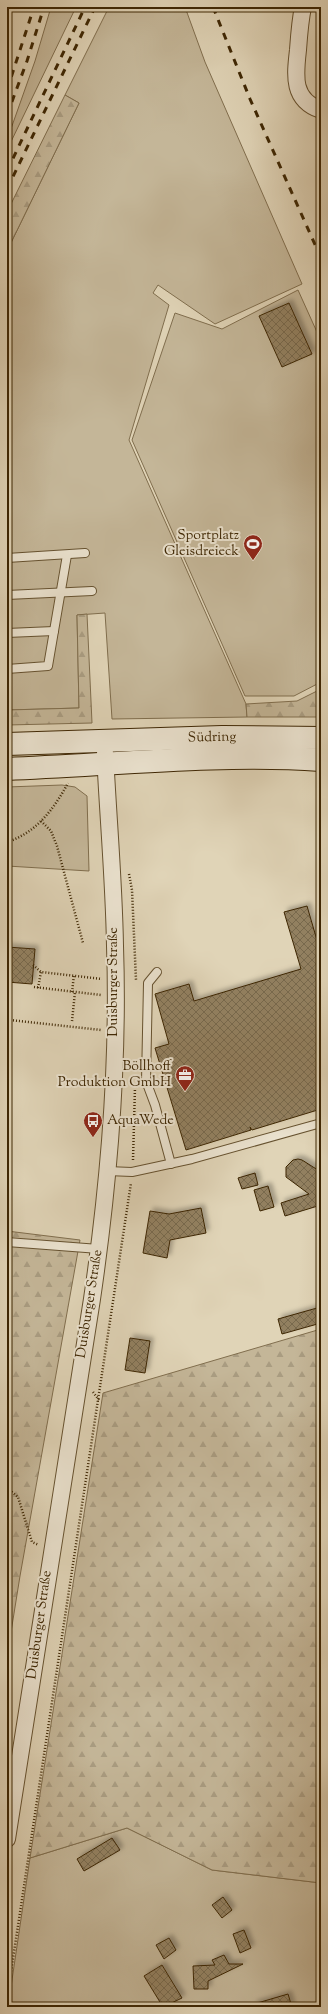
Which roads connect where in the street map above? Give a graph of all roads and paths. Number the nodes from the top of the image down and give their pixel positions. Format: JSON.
{"nodes":[{"id":1,"x":303,"y":7,"type":"edge"},
{"id":2,"x":316,"y":108,"type":"edge"},
{"id":3,"x":321,"y":142,"type":"edge"},
{"id":4,"x":321,"y":183,"type":"edge"},
{"id":5,"x":85,"y":553,"type":"dead end"},
{"id":6,"x":67,"y":555,"type":"junction"},
{"id":7,"x":7,"y":558,"type":"edge"},
{"id":8,"x":92,"y":591,"type":"dead end"},
{"id":9,"x":61,"y":592,"type":"junction"},
{"id":10,"x":7,"y":595,"type":"edge"},
{"id":11,"x":54,"y":631,"type":"junction"},
{"id":12,"x":7,"y":633,"type":"edge"},
{"id":13,"x":7,"y":669,"type":"edge"},
{"id":14,"x":321,"y":738,"type":"edge"},
{"id":15,"x":104,"y":741,"type":"junction"},
{"id":16,"x":7,"y":744,"type":"edge"},
{"id":17,"x":321,"y":760,"type":"edge"},
{"id":18,"x":105,"y":765,"type":"junction"},
{"id":19,"x":7,"y":769,"type":"edge"},
{"id":20,"x":69,"y":781,"type":"dead end"},
{"id":21,"x":42,"y":821,"type":"junction"},
{"id":22,"x":7,"y":842,"type":"edge"},
{"id":23,"x":83,"y":943,"type":"dead end"},
{"id":24,"x":33,"y":965,"type":"dead end"},
{"id":25,"x":41,"y":972,"type":"junction"},
{"id":26,"x":157,"y":972,"type":"dead end"},
{"id":27,"x":74,"y":975,"type":"junction"},
{"id":28,"x":115,"y":980,"type":"junction"},
{"id":29,"x":34,"y":987,"type":"dead end"},
{"id":30,"x":38,"y":988,"type":"junction"},
{"id":31,"x":73,"y":992,"type":"junction"},
{"id":32,"x":116,"y":996,"type":"junction"},
{"id":33,"x":10,"y":1020,"type":"dead end"},
{"id":34,"x":72,"y":1021,"type":"dead end"},
{"id":35,"x":115,"y":1032,"type":"junction"},
{"id":36,"x":321,"y":1123,"type":"edge"},
{"id":37,"x":171,"y":1164,"type":"junction"},
{"id":38,"x":108,"y":1171,"type":"junction"},
{"id":39,"x":7,"y":1242,"type":"edge"},
{"id":40,"x":100,"y":1249,"type":"junction"},
{"id":41,"x":99,"y":1400,"type":"dead end"},
{"id":42,"x":7,"y":1488,"type":"edge"},
{"id":43,"x":51,"y":1551,"type":"junction"},
{"id":44,"x":7,"y":1839,"type":"edge"},
{"id":45,"x":7,"y":1998,"type":"edge"}],
"edges":[{"from":1,"to":2,"type":"street"},
{"from":3,"to":4,"type":"path"},
{"from":5,"to":6,"type":"lane"},
{"from":6,"to":7,"type":"lane"},
{"from":6,"to":9,"type":"lane"},
{"from":8,"to":9,"type":"lane"},
{"from":9,"to":10,"type":"lane"},
{"from":9,"to":11,"type":"lane"},
{"from":11,"to":12,"type":"lane"},
{"from":11,"to":13,"type":"lane"},
{"from":14,"to":15,"type":"main road","name":"Südring"},
{"from":15,"to":16,"type":"main road","name":"Südring"},
{"from":15,"to":18,"type":"street"},
{"from":17,"to":18,"type":"main road","name":"Südring"},
{"from":18,"to":19,"type":"main road","name":"Südring"},
{"from":18,"to":28,"type":"street","name":"Duisburger Straße"},
{"from":20,"to":21,"type":"path"},
{"from":21,"to":22,"type":"path"},
{"from":21,"to":23,"type":"path"},
{"from":24,"to":25,"type":"path"},
{"from":25,"to":27,"type":"path"},
{"from":25,"to":30,"type":"path"},
{"from":26,"to":37,"type":"lane"},
{"from":27,"to":28,"type":"path"},
{"from":27,"to":31,"type":"path"},
{"from":28,"to":32,"type":"street","name":"Duisburger Straße"},
{"from":29,"to":30,"type":"path"},
{"from":30,"to":31,"type":"path"},
{"from":31,"to":32,"type":"path"},
{"from":31,"to":34,"type":"path"},
{"from":32,"to":35,"type":"street","name":"Duisburger Straße"},
{"from":33,"to":35,"type":"path"},
{"from":35,"to":38,"type":"street","name":"Duisburger Straße"},
{"from":36,"to":37,"type":"lane"},
{"from":37,"to":38,"type":"lane"},
{"from":38,"to":40,"type":"street","name":"Duisburger Straße"},
{"from":39,"to":40,"type":"lane"},
{"from":40,"to":43,"type":"street","name":"Duisburger Straße"},
{"from":41,"to":45,"type":"path"},
{"from":42,"to":43,"type":"path"},
{"from":43,"to":44,"type":"street","name":"Duisburger Straße"}]}
